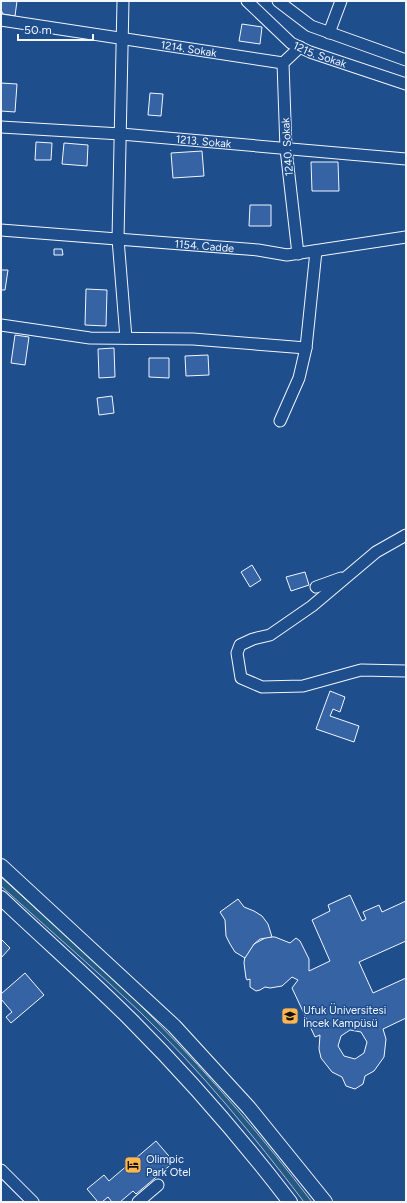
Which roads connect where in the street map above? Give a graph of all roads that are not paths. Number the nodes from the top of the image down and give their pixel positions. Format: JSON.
{"nodes":[{"id":1,"x":124,"y":1,"type":"edge"},
{"id":2,"x":247,"y":1,"type":"edge"},
{"id":3,"x":278,"y":1,"type":"edge"},
{"id":4,"x":341,"y":1,"type":"edge"},
{"id":5,"x":1,"y":20,"type":"edge"},
{"id":6,"x":329,"y":33,"type":"junction"},
{"id":7,"x":122,"y":37,"type":"junction"},
{"id":8,"x":300,"y":47,"type":"junction"},
{"id":9,"x":406,"y":60,"type":"edge"},
{"id":10,"x":283,"y":63,"type":"junction"},
{"id":11,"x":406,"y":84,"type":"edge"},
{"id":12,"x":1,"y":127,"type":"edge"},
{"id":13,"x":121,"y":134,"type":"junction"},
{"id":14,"x":286,"y":149,"type":"junction"},
{"id":15,"x":406,"y":159,"type":"edge"},
{"id":16,"x":1,"y":230,"type":"edge"},
{"id":17,"x":406,"y":237,"type":"edge"},
{"id":18,"x":118,"y":239,"type":"junction"},
{"id":19,"x":316,"y":251,"type":"junction"},
{"id":20,"x":298,"y":254,"type":"junction"},
{"id":21,"x":1,"y":325,"type":"edge"},
{"id":22,"x":126,"y":338,"type":"junction"},
{"id":23,"x":306,"y":348,"type":"junction"},
{"id":24,"x":280,"y":421,"type":"dead end"},
{"id":25,"x":406,"y":536,"type":"edge"},
{"id":26,"x":352,"y":573,"type":"junction"},
{"id":27,"x":316,"y":587,"type":"dead end"},
{"id":28,"x":406,"y":671,"type":"edge"},
{"id":29,"x":1,"y":866,"type":"edge"},
{"id":30,"x":1,"y":898,"type":"edge"},
{"id":31,"x":1,"y":1170,"type":"edge"},
{"id":32,"x":158,"y":1185,"type":"dead end"},
{"id":33,"x":33,"y":1202,"type":"edge"},
{"id":34,"x":138,"y":1202,"type":"edge"},
{"id":35,"x":290,"y":1202,"type":"edge"},
{"id":36,"x":324,"y":1202,"type":"edge"}],
"edges":[{"from":1,"to":7,"type":"street"},
{"from":2,"to":8,"type":"street","name":"1215. Sokak"},
{"from":3,"to":6,"type":"street"},
{"from":4,"to":6,"type":"street"},
{"from":5,"to":7,"type":"street","name":"1214. Sokak"},
{"from":6,"to":9,"type":"street"},
{"from":7,"to":10,"type":"street","name":"1214. Sokak"},
{"from":7,"to":13,"type":"street"},
{"from":8,"to":10,"type":"street"},
{"from":8,"to":11,"type":"street","name":"1215. Sokak"},
{"from":10,"to":14,"type":"street","name":"1240. Sokak"},
{"from":12,"to":13,"type":"street","name":"1213. Sokak"},
{"from":13,"to":14,"type":"street","name":"1213. Sokak"},
{"from":13,"to":18,"type":"street"},
{"from":14,"to":15,"type":"street","name":"1213. Sokak"},
{"from":14,"to":20,"type":"street","name":"1240. Sokak"},
{"from":16,"to":18,"type":"street","name":"1154. Cadde"},
{"from":17,"to":19,"type":"street","name":"1154. Cadde"},
{"from":18,"to":20,"type":"street","name":"1154. Cadde"},
{"from":18,"to":22,"type":"street"},
{"from":19,"to":20,"type":"street","name":"1154. Cadde"},
{"from":19,"to":23,"type":"street"},
{"from":21,"to":22,"type":"street"},
{"from":22,"to":23,"type":"street"},
{"from":23,"to":24,"type":"street"},
{"from":25,"to":26,"type":"street"},
{"from":26,"to":27,"type":"street"},
{"from":26,"to":28,"type":"street"},
{"from":29,"to":36,"type":"main road"},
{"from":30,"to":35,"type":"main road"},
{"from":31,"to":33,"type":"street"},
{"from":32,"to":34,"type":"street"}]}
